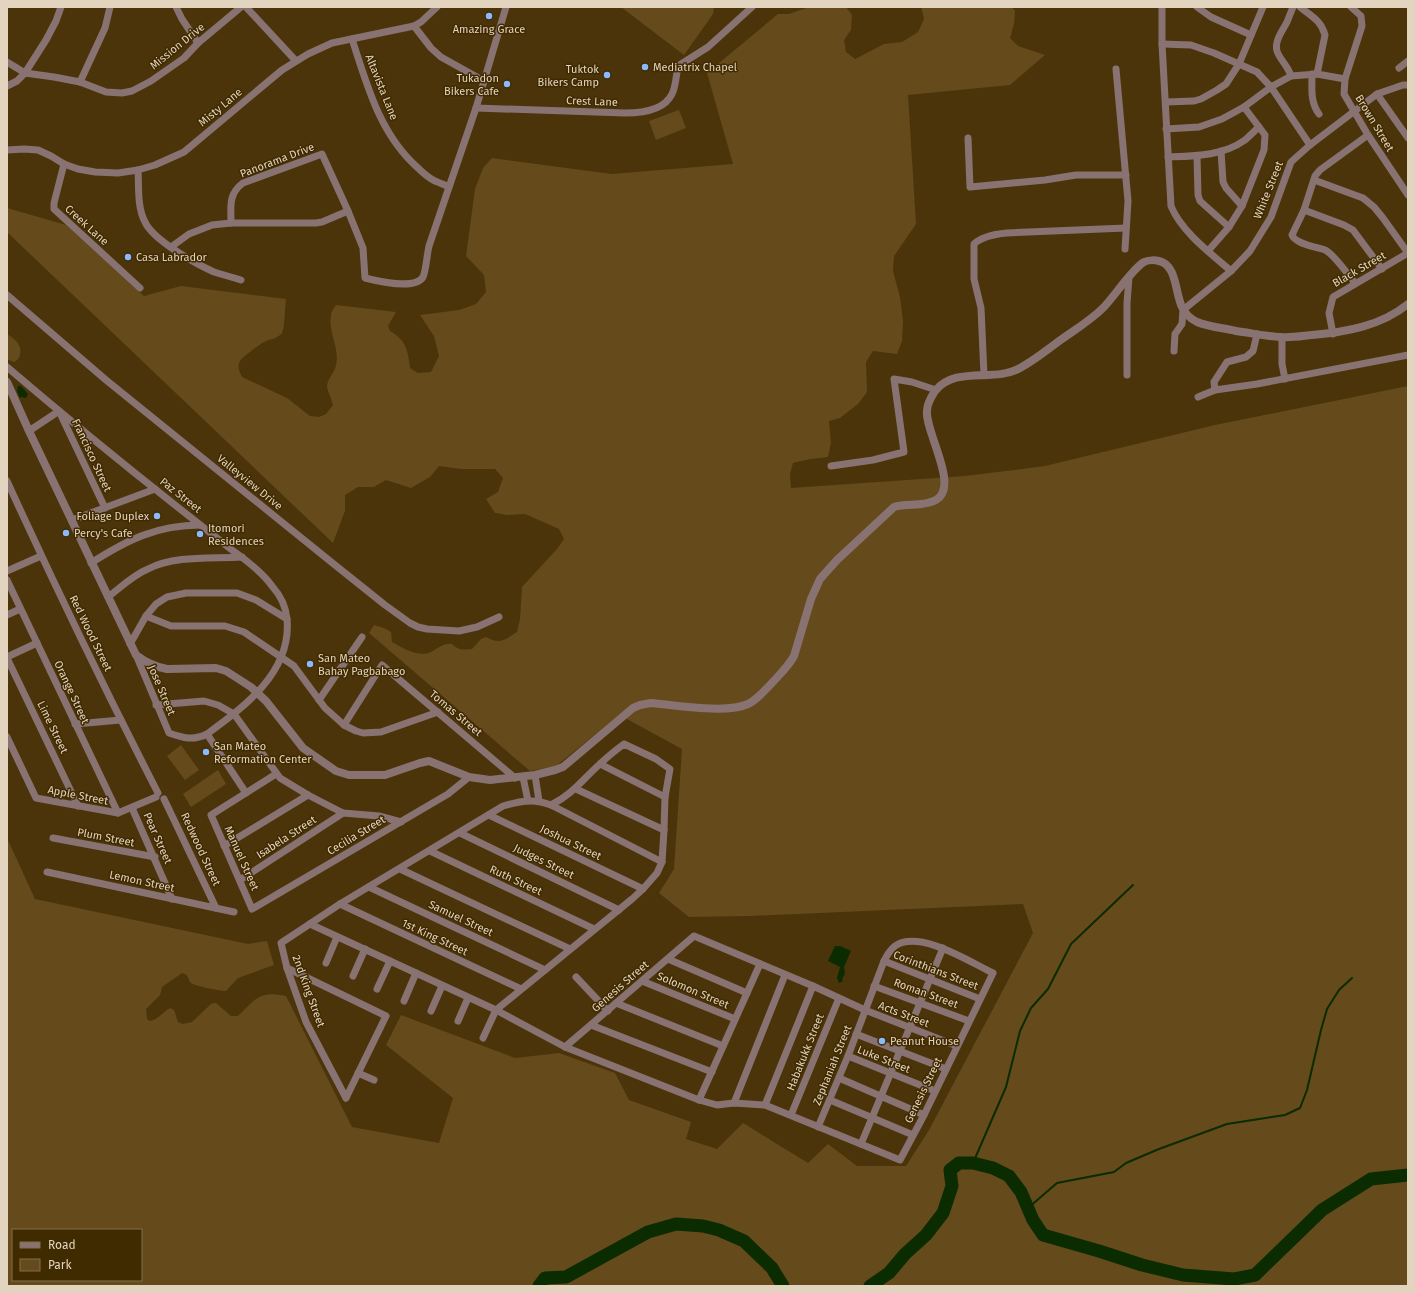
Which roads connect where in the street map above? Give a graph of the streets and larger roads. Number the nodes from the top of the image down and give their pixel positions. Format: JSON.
{"nodes":[{"id":1,"x":61,"y":7,"type":"edge"},
{"id":2,"x":110,"y":7,"type":"edge"},
{"id":3,"x":176,"y":7,"type":"edge"},
{"id":4,"x":241,"y":7,"type":"edge"},
{"id":5,"x":246,"y":7,"type":"edge"},
{"id":6,"x":436,"y":7,"type":"edge"},
{"id":7,"x":506,"y":7,"type":"edge"},
{"id":8,"x":752,"y":7,"type":"edge"},
{"id":9,"x":1162,"y":7,"type":"edge"},
{"id":10,"x":1197,"y":7,"type":"edge"},
{"id":11,"x":1263,"y":7,"type":"edge"},
{"id":12,"x":1292,"y":7,"type":"edge"},
{"id":13,"x":1300,"y":7,"type":"edge"},
{"id":14,"x":1352,"y":7,"type":"edge"},
{"id":15,"x":414,"y":26,"type":"junction"},
{"id":16,"x":1251,"y":35,"type":"junction"},
{"id":17,"x":352,"y":39,"type":"junction"},
{"id":18,"x":198,"y":43,"type":"junction"},
{"id":19,"x":1162,"y":44,"type":"junction"},
{"id":20,"x":296,"y":61,"type":"junction"},
{"id":21,"x":1408,"y":61,"type":"edge"},
{"id":22,"x":7,"y":62,"type":"edge"},
{"id":23,"x":1239,"y":64,"type":"junction"},
{"id":24,"x":1399,"y":68,"type":"dead end"},
{"id":25,"x":1116,"y":69,"type":"dead end"},
{"id":26,"x":25,"y":73,"type":"junction"},
{"id":27,"x":1314,"y":74,"type":"junction"},
{"id":28,"x":1291,"y":76,"type":"junction"},
{"id":29,"x":1345,"y":79,"type":"junction"},
{"id":30,"x":484,"y":81,"type":"junction"},
{"id":31,"x":80,"y":82,"type":"junction"},
{"id":32,"x":1408,"y":85,"type":"edge"},
{"id":33,"x":7,"y":86,"type":"edge"},
{"id":34,"x":1271,"y":87,"type":"junction"},
{"id":35,"x":1377,"y":94,"type":"junction"},
{"id":36,"x":1166,"y":102,"type":"junction"},
{"id":37,"x":1244,"y":107,"type":"junction"},
{"id":38,"x":476,"y":108,"type":"junction"},
{"id":39,"x":1354,"y":112,"type":"junction"},
{"id":40,"x":1319,"y":114,"type":"dead end"},
{"id":41,"x":1259,"y":127,"type":"junction"},
{"id":42,"x":1166,"y":129,"type":"junction"},
{"id":43,"x":1368,"y":136,"type":"junction"},
{"id":44,"x":968,"y":138,"type":"dead end"},
{"id":45,"x":1408,"y":138,"type":"edge"},
{"id":46,"x":1310,"y":145,"type":"junction"},
{"id":47,"x":7,"y":150,"type":"edge"},
{"id":48,"x":1222,"y":151,"type":"junction"},
{"id":49,"x":1196,"y":156,"type":"junction"},
{"id":50,"x":1168,"y":157,"type":"junction"},
{"id":51,"x":64,"y":164,"type":"junction"},
{"id":52,"x":138,"y":170,"type":"junction"},
{"id":53,"x":1126,"y":175,"type":"junction"},
{"id":54,"x":1314,"y":180,"type":"junction"},
{"id":55,"x":1405,"y":185,"type":"edge"},
{"id":56,"x":449,"y":186,"type":"junction"},
{"id":57,"x":1408,"y":196,"type":"edge"},
{"id":58,"x":1242,"y":206,"type":"junction"},
{"id":59,"x":1304,"y":210,"type":"junction"},
{"id":60,"x":348,"y":211,"type":"junction"},
{"id":61,"x":231,"y":223,"type":"junction"},
{"id":62,"x":1229,"y":227,"type":"junction"},
{"id":63,"x":1126,"y":228,"type":"junction"},
{"id":64,"x":172,"y":248,"type":"junction"},
{"id":65,"x":1125,"y":249,"type":"dead end"},
{"id":66,"x":1208,"y":251,"type":"junction"},
{"id":67,"x":1408,"y":253,"type":"edge"},
{"id":68,"x":1382,"y":269,"type":"junction"},
{"id":69,"x":1231,"y":271,"type":"junction"},
{"id":70,"x":1130,"y":277,"type":"junction"},
{"id":71,"x":241,"y":280,"type":"dead end"},
{"id":72,"x":1354,"y":283,"type":"junction"},
{"id":73,"x":140,"y":288,"type":"dead end"},
{"id":74,"x":7,"y":295,"type":"edge"},
{"id":75,"x":1407,"y":308,"type":"edge"},
{"id":76,"x":1183,"y":310,"type":"junction"},
{"id":77,"x":1257,"y":334,"type":"junction"},
{"id":78,"x":1333,"y":334,"type":"junction"},
{"id":79,"x":1282,"y":337,"type":"junction"},
{"id":80,"x":1174,"y":350,"type":"dead end"},
{"id":81,"x":1408,"y":355,"type":"edge"},
{"id":82,"x":7,"y":367,"type":"edge"},
{"id":83,"x":984,"y":375,"type":"junction"},
{"id":84,"x":1127,"y":375,"type":"dead end"},
{"id":85,"x":1285,"y":379,"type":"junction"},
{"id":86,"x":7,"y":382,"type":"edge"},
{"id":87,"x":936,"y":390,"type":"junction"},
{"id":88,"x":1215,"y":390,"type":"junction"},
{"id":89,"x":1198,"y":397,"type":"dead end"},
{"id":90,"x":59,"y":410,"type":"junction"},
{"id":91,"x":29,"y":431,"type":"junction"},
{"id":92,"x":831,"y":466,"type":"dead end"},
{"id":93,"x":7,"y":481,"type":"edge"},
{"id":94,"x":155,"y":489,"type":"junction"},
{"id":95,"x":105,"y":508,"type":"junction"},
{"id":96,"x":72,"y":520,"type":"junction"},
{"id":97,"x":200,"y":525,"type":"junction"},
{"id":98,"x":41,"y":556,"type":"junction"},
{"id":99,"x":242,"y":557,"type":"junction"},
{"id":100,"x":91,"y":563,"type":"junction"},
{"id":101,"x":7,"y":571,"type":"edge"},
{"id":102,"x":7,"y":580,"type":"edge"},
{"id":103,"x":108,"y":597,"type":"junction"},
{"id":104,"x":20,"y":609,"type":"junction"},
{"id":105,"x":7,"y":615,"type":"edge"},
{"id":106,"x":146,"y":616,"type":"junction"},
{"id":107,"x":500,"y":617,"type":"dead end"},
{"id":108,"x":287,"y":619,"type":"junction"},
{"id":109,"x":362,"y":637,"type":"dead end"},
{"id":110,"x":37,"y":643,"type":"junction"},
{"id":111,"x":130,"y":644,"type":"junction"},
{"id":112,"x":136,"y":655,"type":"junction"},
{"id":113,"x":281,"y":656,"type":"junction"},
{"id":114,"x":7,"y":657,"type":"edge"},
{"id":115,"x":258,"y":692,"type":"junction"},
{"id":116,"x":319,"y":700,"type":"junction"},
{"id":117,"x":156,"y":705,"type":"junction"},
{"id":118,"x":438,"y":712,"type":"junction"},
{"id":119,"x":234,"y":714,"type":"junction"},
{"id":120,"x":121,"y":720,"type":"junction"},
{"id":121,"x":75,"y":724,"type":"junction"},
{"id":122,"x":344,"y":725,"type":"junction"},
{"id":123,"x":206,"y":734,"type":"junction"},
{"id":124,"x":7,"y":737,"type":"edge"},
{"id":125,"x":600,"y":764,"type":"junction"},
{"id":126,"x":276,"y":774,"type":"junction"},
{"id":127,"x":535,"y":775,"type":"junction"},
{"id":128,"x":470,"y":777,"type":"junction"},
{"id":129,"x":519,"y":777,"type":"junction"},
{"id":130,"x":576,"y":789,"type":"junction"},
{"id":131,"x":246,"y":793,"type":"junction"},
{"id":132,"x":157,"y":795,"type":"junction"},
{"id":133,"x":308,"y":796,"type":"junction"},
{"id":134,"x":665,"y":797,"type":"junction"},
{"id":135,"x":528,"y":801,"type":"junction"},
{"id":136,"x":539,"y":801,"type":"junction"},
{"id":137,"x":551,"y":805,"type":"junction"},
{"id":138,"x":78,"y":806,"type":"junction"},
{"id":139,"x":132,"y":808,"type":"junction"},
{"id":140,"x":118,"y":813,"type":"junction"},
{"id":141,"x":343,"y":813,"type":"junction"},
{"id":142,"x":489,"y":815,"type":"junction"},
{"id":143,"x":400,"y":822,"type":"junction"},
{"id":144,"x":664,"y":830,"type":"junction"},
{"id":145,"x":460,"y":833,"type":"junction"},
{"id":146,"x":53,"y":838,"type":"dead end"},
{"id":147,"x":224,"y":846,"type":"junction"},
{"id":148,"x":430,"y":851,"type":"junction"},
{"id":149,"x":155,"y":857,"type":"junction"},
{"id":150,"x":662,"y":862,"type":"junction"},
{"id":151,"x":400,"y":869,"type":"junction"},
{"id":152,"x":47,"y":872,"type":"dead end"},
{"id":153,"x":240,"y":880,"type":"junction"},
{"id":154,"x":369,"y":887,"type":"junction"},
{"id":155,"x":643,"y":889,"type":"junction"},
{"id":156,"x":172,"y":899,"type":"junction"},
{"id":157,"x":340,"y":904,"type":"junction"},
{"id":158,"x":216,"y":908,"type":"junction"},
{"id":159,"x":252,"y":909,"type":"joint"},
{"id":160,"x":619,"y":910,"type":"junction"},
{"id":161,"x":234,"y":912,"type":"dead end"},
{"id":162,"x":310,"y":924,"type":"junction"},
{"id":163,"x":594,"y":929,"type":"junction"},
{"id":164,"x":337,"y":936,"type":"junction"},
{"id":165,"x":943,"y":948,"type":"junction"},
{"id":166,"x":365,"y":949,"type":"junction"},
{"id":167,"x":570,"y":949,"type":"junction"},
{"id":168,"x":668,"y":959,"type":"junction"},
{"id":169,"x":390,"y":961,"type":"junction"},
{"id":170,"x":884,"y":961,"type":"junction"},
{"id":171,"x":326,"y":963,"type":"dead end"},
{"id":172,"x":760,"y":964,"type":"junction"},
{"id":173,"x":287,"y":968,"type":"junction"},
{"id":174,"x":545,"y":970,"type":"junction"},
{"id":175,"x":416,"y":973,"type":"junction"},
{"id":176,"x":785,"y":974,"type":"junction"},
{"id":177,"x":353,"y":976,"type":"dead end"},
{"id":178,"x":576,"y":977,"type":"dead end"},
{"id":179,"x":930,"y":979,"type":"junction"},
{"id":180,"x":642,"y":981,"type":"junction"},
{"id":181,"x":442,"y":986,"type":"junction"},
{"id":182,"x":813,"y":986,"type":"junction"},
{"id":183,"x":874,"y":986,"type":"junction"},
{"id":184,"x":377,"y":988,"type":"dead end"},
{"id":185,"x":521,"y":989,"type":"junction"},
{"id":186,"x":747,"y":993,"type":"junction"},
{"id":187,"x":468,"y":998,"type":"junction"},
{"id":188,"x":839,"y":998,"type":"junction"},
{"id":189,"x":980,"y":999,"type":"junction"},
{"id":190,"x":404,"y":1001,"type":"dead end"},
{"id":191,"x":616,"y":1003,"type":"junction"},
{"id":192,"x":920,"y":1003,"type":"junction"},
{"id":193,"x":496,"y":1010,"type":"junction"},
{"id":194,"x":865,"y":1010,"type":"junction"},
{"id":195,"x":431,"y":1011,"type":"dead end"},
{"id":196,"x":608,"y":1011,"type":"junction"},
{"id":197,"x":735,"y":1019,"type":"junction"},
{"id":198,"x":458,"y":1021,"type":"dead end"},
{"id":199,"x":969,"y":1021,"type":"junction"},
{"id":200,"x":592,"y":1025,"type":"junction"},
{"id":201,"x":910,"y":1028,"type":"junction"},
{"id":202,"x":856,"y":1034,"type":"junction"},
{"id":203,"x":483,"y":1038,"type":"dead end"},
{"id":204,"x":723,"y":1046,"type":"junction"},
{"id":205,"x":957,"y":1046,"type":"junction"},
{"id":206,"x":566,"y":1047,"type":"junction"},
{"id":207,"x":900,"y":1051,"type":"junction"},
{"id":208,"x":848,"y":1056,"type":"junction"},
{"id":209,"x":946,"y":1069,"type":"junction"},
{"id":210,"x":712,"y":1072,"type":"junction"},
{"id":211,"x":358,"y":1073,"type":"junction"},
{"id":212,"x":891,"y":1073,"type":"junction"},
{"id":213,"x":839,"y":1078,"type":"junction"},
{"id":214,"x":374,"y":1080,"type":"dead end"},
{"id":215,"x":935,"y":1091,"type":"junction"},
{"id":216,"x":881,"y":1096,"type":"junction"},
{"id":217,"x":699,"y":1100,"type":"junction"},
{"id":218,"x":830,"y":1100,"type":"junction"},
{"id":219,"x":734,"y":1103,"type":"junction"},
{"id":220,"x":765,"y":1105,"type":"junction"},
{"id":221,"x":791,"y":1115,"type":"junction"},
{"id":222,"x":924,"y":1115,"type":"junction"},
{"id":223,"x":872,"y":1118,"type":"junction"},
{"id":224,"x":818,"y":1127,"type":"junction"},
{"id":225,"x":913,"y":1135,"type":"junction"},
{"id":226,"x":861,"y":1144,"type":"junction"}],
"edges":[{"from":1,"to":26,"type":"street"},
{"from":2,"to":31,"type":"street"},
{"from":3,"to":18,"type":"street"},
{"from":4,"to":18,"type":"street","name":"Mission Drive"},
{"from":5,"to":20,"type":"street"},
{"from":6,"to":15,"type":"street","name":"Misty Lane"},
{"from":7,"to":30,"type":"street"},
{"from":8,"to":38,"type":"street","name":"Crest Lane"},
{"from":9,"to":19,"type":"street"},
{"from":10,"to":16,"type":"street"},
{"from":11,"to":16,"type":"street"},
{"from":12,"to":28,"type":"street"},
{"from":13,"to":27,"type":"street"},
{"from":14,"to":29,"type":"street"},
{"from":15,"to":17,"type":"street","name":"Misty Lane"},
{"from":15,"to":30,"type":"street"},
{"from":16,"to":23,"type":"street"},
{"from":17,"to":20,"type":"street","name":"Misty Lane"},
{"from":17,"to":56,"type":"street","name":"Altavista Lane"},
{"from":18,"to":31,"type":"street","name":"Mission Drive"},
{"from":19,"to":23,"type":"street"},
{"from":19,"to":36,"type":"street"},
{"from":20,"to":52,"type":"street","name":"Misty Lane"},
{"from":21,"to":24,"type":"street"},
{"from":22,"to":26,"type":"street","name":"Mission Drive"},
{"from":23,"to":34,"type":"street"},
{"from":23,"to":36,"type":"street"},
{"from":25,"to":53,"type":"street"},
{"from":26,"to":31,"type":"street","name":"Mission Drive"},
{"from":26,"to":33,"type":"street"},
{"from":27,"to":28,"type":"street"},
{"from":27,"to":29,"type":"street"},
{"from":27,"to":40,"type":"street"},
{"from":28,"to":34,"type":"street"},
{"from":29,"to":39,"type":"street","name":"Brown Street"},
{"from":30,"to":38,"type":"street"},
{"from":32,"to":35,"type":"street","name":"White Street"},
{"from":34,"to":37,"type":"street"},
{"from":34,"to":46,"type":"street"},
{"from":35,"to":39,"type":"street","name":"White Street"},
{"from":35,"to":45,"type":"street"},
{"from":36,"to":42,"type":"street"},
{"from":37,"to":41,"type":"street"},
{"from":37,"to":42,"type":"street"},
{"from":38,"to":56,"type":"street"},
{"from":39,"to":43,"type":"street","name":"Brown Street"},
{"from":39,"to":46,"type":"street","name":"White Street"},
{"from":41,"to":48,"type":"street"},
{"from":41,"to":58,"type":"street"},
{"from":42,"to":50,"type":"street"},
{"from":43,"to":54,"type":"street"},
{"from":43,"to":55,"type":"street","name":"Brown Street"},
{"from":44,"to":53,"type":"street"},
{"from":46,"to":69,"type":"street","name":"White Street"},
{"from":47,"to":51,"type":"street","name":"Misty Lane"},
{"from":48,"to":49,"type":"street"},
{"from":48,"to":58,"type":"street"},
{"from":49,"to":50,"type":"street"},
{"from":49,"to":62,"type":"street"},
{"from":50,"to":66,"type":"street"},
{"from":51,"to":52,"type":"street","name":"Misty Lane"},
{"from":51,"to":73,"type":"street","name":"Creek Lane"},
{"from":52,"to":64,"type":"street"},
{"from":53,"to":63,"type":"street"},
{"from":54,"to":59,"type":"street"},
{"from":54,"to":67,"type":"street"},
{"from":55,"to":57,"type":"street","name":"Brown Street"},
{"from":56,"to":60,"type":"street"},
{"from":58,"to":62,"type":"street"},
{"from":59,"to":68,"type":"street"},
{"from":59,"to":72,"type":"street"},
{"from":60,"to":61,"type":"street"},
{"from":60,"to":61,"type":"street","name":"Panorama Drive"},
{"from":61,"to":64,"type":"street"},
{"from":62,"to":66,"type":"street"},
{"from":63,"to":65,"type":"street"},
{"from":63,"to":83,"type":"street"},
{"from":64,"to":71,"type":"street"},
{"from":66,"to":69,"type":"street"},
{"from":67,"to":68,"type":"street","name":"Black Street"},
{"from":68,"to":72,"type":"street","name":"Black Street"},
{"from":69,"to":76,"type":"street","name":"White Street"},
{"from":70,"to":76,"type":"street"},
{"from":70,"to":83,"type":"street"},
{"from":70,"to":84,"type":"street"},
{"from":72,"to":78,"type":"street","name":"Black Street"},
{"from":74,"to":107,"type":"street","name":"Valleyview Drive"},
{"from":75,"to":78,"type":"street"},
{"from":76,"to":77,"type":"street"},
{"from":76,"to":80,"type":"street"},
{"from":77,"to":79,"type":"street"},
{"from":77,"to":88,"type":"street"},
{"from":78,"to":79,"type":"street"},
{"from":79,"to":85,"type":"street"},
{"from":81,"to":85,"type":"street"},
{"from":82,"to":90,"type":"street","name":"Paz Street"},
{"from":83,"to":87,"type":"street"},
{"from":85,"to":88,"type":"street"},
{"from":86,"to":91,"type":"street"},
{"from":87,"to":92,"type":"street"},
{"from":87,"to":127,"type":"street"},
{"from":88,"to":89,"type":"street"},
{"from":90,"to":91,"type":"street"},
{"from":90,"to":94,"type":"street","name":"Paz Street"},
{"from":90,"to":95,"type":"street","name":"Francisco Street"},
{"from":91,"to":96,"type":"street"},
{"from":93,"to":98,"type":"street","name":"Red Wood Street"},
{"from":94,"to":95,"type":"street"},
{"from":94,"to":97,"type":"street","name":"Paz Street"},
{"from":95,"to":96,"type":"street"},
{"from":96,"to":100,"type":"street"},
{"from":97,"to":99,"type":"street","name":"Paz Street"},
{"from":97,"to":100,"type":"street"},
{"from":98,"to":101,"type":"street"},
{"from":98,"to":120,"type":"street","name":"Red Wood Street"},
{"from":99,"to":103,"type":"street"},
{"from":99,"to":108,"type":"street","name":"Paz Street"},
{"from":100,"to":103,"type":"street"},
{"from":102,"to":104,"type":"street","name":"Orange Street"},
{"from":103,"to":111,"type":"street"},
{"from":104,"to":105,"type":"street"},
{"from":104,"to":110,"type":"street","name":"Orange Street"},
{"from":106,"to":108,"type":"street"},
{"from":106,"to":111,"type":"street"},
{"from":106,"to":113,"type":"street"},
{"from":108,"to":113,"type":"street","name":"Paz Street"},
{"from":109,"to":116,"type":"street"},
{"from":110,"to":114,"type":"street"},
{"from":110,"to":121,"type":"street","name":"Orange Street"},
{"from":111,"to":112,"type":"street"},
{"from":112,"to":115,"type":"street"},
{"from":112,"to":117,"type":"street","name":"Jose Street"},
{"from":113,"to":115,"type":"street","name":"Paz Street"},
{"from":113,"to":116,"type":"street"},
{"from":114,"to":138,"type":"street","name":"Lime Street"},
{"from":115,"to":119,"type":"street","name":"Paz Street"},
{"from":115,"to":128,"type":"street"},
{"from":116,"to":122,"type":"street"},
{"from":117,"to":119,"type":"street"},
{"from":117,"to":123,"type":"street","name":"Jose Street"},
{"from":118,"to":122,"type":"street"},
{"from":118,"to":122,"type":"street","name":"Tomas Street"},
{"from":118,"to":129,"type":"street","name":"Tomas Street"},
{"from":119,"to":123,"type":"street","name":"Paz Street"},
{"from":119,"to":126,"type":"street"},
{"from":120,"to":121,"type":"street"},
{"from":120,"to":132,"type":"street","name":"Red Wood Street"},
{"from":121,"to":140,"type":"street","name":"Orange Street"},
{"from":123,"to":131,"type":"street"},
{"from":124,"to":138,"type":"street","name":"Apple Street"},
{"from":125,"to":130,"type":"street"},
{"from":125,"to":134,"type":"street"},
{"from":125,"to":134,"type":"street"},
{"from":126,"to":131,"type":"street"},
{"from":126,"to":133,"type":"street"},
{"from":127,"to":129,"type":"street"},
{"from":127,"to":136,"type":"street"},
{"from":128,"to":129,"type":"street"},
{"from":128,"to":143,"type":"street","name":"Cecilia Street"},
{"from":129,"to":135,"type":"street"},
{"from":130,"to":137,"type":"street"},
{"from":130,"to":144,"type":"street"},
{"from":131,"to":147,"type":"street","name":"Manuel Street"},
{"from":132,"to":139,"type":"street","name":"Apple Street"},
{"from":132,"to":158,"type":"street","name":"Redwood Street"},
{"from":133,"to":141,"type":"street"},
{"from":133,"to":147,"type":"street"},
{"from":134,"to":144,"type":"street"},
{"from":135,"to":136,"type":"street"},
{"from":135,"to":142,"type":"street"},
{"from":136,"to":137,"type":"street"},
{"from":137,"to":150,"type":"street"},
{"from":138,"to":140,"type":"street","name":"Apple Street"},
{"from":139,"to":140,"type":"street","name":"Apple Street"},
{"from":139,"to":149,"type":"street","name":"Pear Street"},
{"from":141,"to":143,"type":"street"},
{"from":141,"to":153,"type":"street","name":"Isabela Street"},
{"from":142,"to":145,"type":"street"},
{"from":142,"to":155,"type":"street","name":"Joshua Street"},
{"from":143,"to":159,"type":"street","name":"Cecilia Street"},
{"from":144,"to":150,"type":"street"},
{"from":145,"to":148,"type":"street"},
{"from":145,"to":160,"type":"street","name":"Judges Street"},
{"from":146,"to":149,"type":"street","name":"Plum Street"},
{"from":147,"to":153,"type":"street","name":"Manuel Street"},
{"from":148,"to":151,"type":"street"},
{"from":148,"to":163,"type":"street","name":"Ruth Street"},
{"from":149,"to":156,"type":"street","name":"Pear Street"},
{"from":150,"to":155,"type":"street"},
{"from":151,"to":154,"type":"street"},
{"from":151,"to":167,"type":"street"},
{"from":152,"to":156,"type":"street","name":"Lemon Street"},
{"from":153,"to":159,"type":"street","name":"Manuel Street"},
{"from":154,"to":157,"type":"street"},
{"from":154,"to":174,"type":"street","name":"Samuel Street"},
{"from":155,"to":160,"type":"street"},
{"from":156,"to":158,"type":"street","name":"Lemon Street"},
{"from":157,"to":162,"type":"street"},
{"from":157,"to":185,"type":"street","name":"1st King Street"},
{"from":158,"to":161,"type":"street","name":"Lemon Street"},
{"from":160,"to":163,"type":"street"},
{"from":162,"to":164,"type":"street","name":"Genesis Street"},
{"from":162,"to":173,"type":"street","name":"2nd King Street"},
{"from":163,"to":167,"type":"street"},
{"from":164,"to":166,"type":"street","name":"Genesis Street"},
{"from":164,"to":171,"type":"street"},
{"from":165,"to":170,"type":"street","name":"Genesis Street"},
{"from":165,"to":179,"type":"street"},
{"from":165,"to":189,"type":"street","name":"Genesis Street"},
{"from":166,"to":169,"type":"street","name":"Genesis Street"},
{"from":166,"to":177,"type":"street"},
{"from":167,"to":174,"type":"street"},
{"from":168,"to":172,"type":"street","name":"Genesis Street"},
{"from":168,"to":180,"type":"street","name":"Genesis Street"},
{"from":168,"to":186,"type":"street"},
{"from":169,"to":175,"type":"street","name":"Genesis Street"},
{"from":169,"to":184,"type":"street"},
{"from":170,"to":179,"type":"street","name":"Corinthians Street"},
{"from":170,"to":183,"type":"street","name":"Genesis Street"},
{"from":172,"to":176,"type":"street","name":"Genesis Street"},
{"from":172,"to":186,"type":"street"},
{"from":173,"to":211,"type":"street","name":"2nd King Street"},
{"from":173,"to":211,"type":"street"},
{"from":174,"to":185,"type":"street"},
{"from":175,"to":181,"type":"street","name":"Genesis Street"},
{"from":175,"to":190,"type":"street"},
{"from":176,"to":182,"type":"street","name":"Genesis Street"},
{"from":176,"to":219,"type":"street"},
{"from":178,"to":196,"type":"street"},
{"from":179,"to":189,"type":"street","name":"Corinthians Street"},
{"from":179,"to":192,"type":"street"},
{"from":180,"to":191,"type":"street","name":"Genesis Street"},
{"from":180,"to":197,"type":"street","name":"Solomon Street"},
{"from":181,"to":187,"type":"street","name":"Genesis Street"},
{"from":181,"to":195,"type":"street"},
{"from":182,"to":188,"type":"street","name":"Genesis Street"},
{"from":182,"to":220,"type":"street"},
{"from":183,"to":192,"type":"street","name":"Roman Street"},
{"from":183,"to":194,"type":"street","name":"Genesis Street"},
{"from":185,"to":193,"type":"street"},
{"from":186,"to":197,"type":"street"},
{"from":187,"to":193,"type":"street","name":"Genesis Street"},
{"from":187,"to":198,"type":"street"},
{"from":188,"to":194,"type":"street","name":"Genesis Street"},
{"from":188,"to":221,"type":"street","name":"Habakukk Street"},
{"from":189,"to":199,"type":"street","name":"Genesis Street"},
{"from":191,"to":196,"type":"street","name":"Genesis Street"},
{"from":191,"to":204,"type":"street"},
{"from":192,"to":199,"type":"street","name":"Roman Street"},
{"from":192,"to":201,"type":"street"},
{"from":193,"to":203,"type":"street"},
{"from":193,"to":206,"type":"street","name":"Genesis Street"},
{"from":194,"to":201,"type":"street","name":"Acts Street"},
{"from":194,"to":202,"type":"street","name":"Zephaniah Street"},
{"from":196,"to":200,"type":"street","name":"Genesis Street"},
{"from":197,"to":204,"type":"street"},
{"from":199,"to":205,"type":"street","name":"Genesis Street"},
{"from":200,"to":206,"type":"street","name":"Genesis Street"},
{"from":200,"to":210,"type":"street"},
{"from":201,"to":205,"type":"street","name":"Acts Street"},
{"from":201,"to":207,"type":"street"},
{"from":202,"to":207,"type":"street"},
{"from":202,"to":208,"type":"street","name":"Zephaniah Street"},
{"from":204,"to":210,"type":"street"},
{"from":205,"to":209,"type":"street","name":"Genesis Street"},
{"from":206,"to":217,"type":"street","name":"Genesis Street"},
{"from":207,"to":209,"type":"street"},
{"from":207,"to":212,"type":"street"},
{"from":208,"to":212,"type":"street","name":"Luke Street"},
{"from":208,"to":213,"type":"street","name":"Zephaniah Street"},
{"from":209,"to":215,"type":"street","name":"Genesis Street"},
{"from":210,"to":217,"type":"street"},
{"from":211,"to":214,"type":"street"},
{"from":212,"to":215,"type":"street","name":"Luke Street"},
{"from":212,"to":216,"type":"street"},
{"from":213,"to":216,"type":"street"},
{"from":213,"to":218,"type":"street","name":"Zephaniah Street"},
{"from":215,"to":222,"type":"street","name":"Genesis Street"},
{"from":216,"to":222,"type":"street"},
{"from":216,"to":223,"type":"street"},
{"from":217,"to":219,"type":"street","name":"Genesis Street"},
{"from":218,"to":223,"type":"street"},
{"from":218,"to":224,"type":"street","name":"Zephaniah Street"},
{"from":219,"to":220,"type":"street","name":"Genesis Street"},
{"from":220,"to":221,"type":"street","name":"Genesis Street"},
{"from":221,"to":224,"type":"street","name":"Genesis Street"},
{"from":222,"to":225,"type":"street","name":"Genesis Street"},
{"from":223,"to":225,"type":"street"},
{"from":223,"to":226,"type":"street"},
{"from":224,"to":226,"type":"street","name":"Genesis Street"},
{"from":225,"to":226,"type":"street","name":"Genesis Street"}]}
